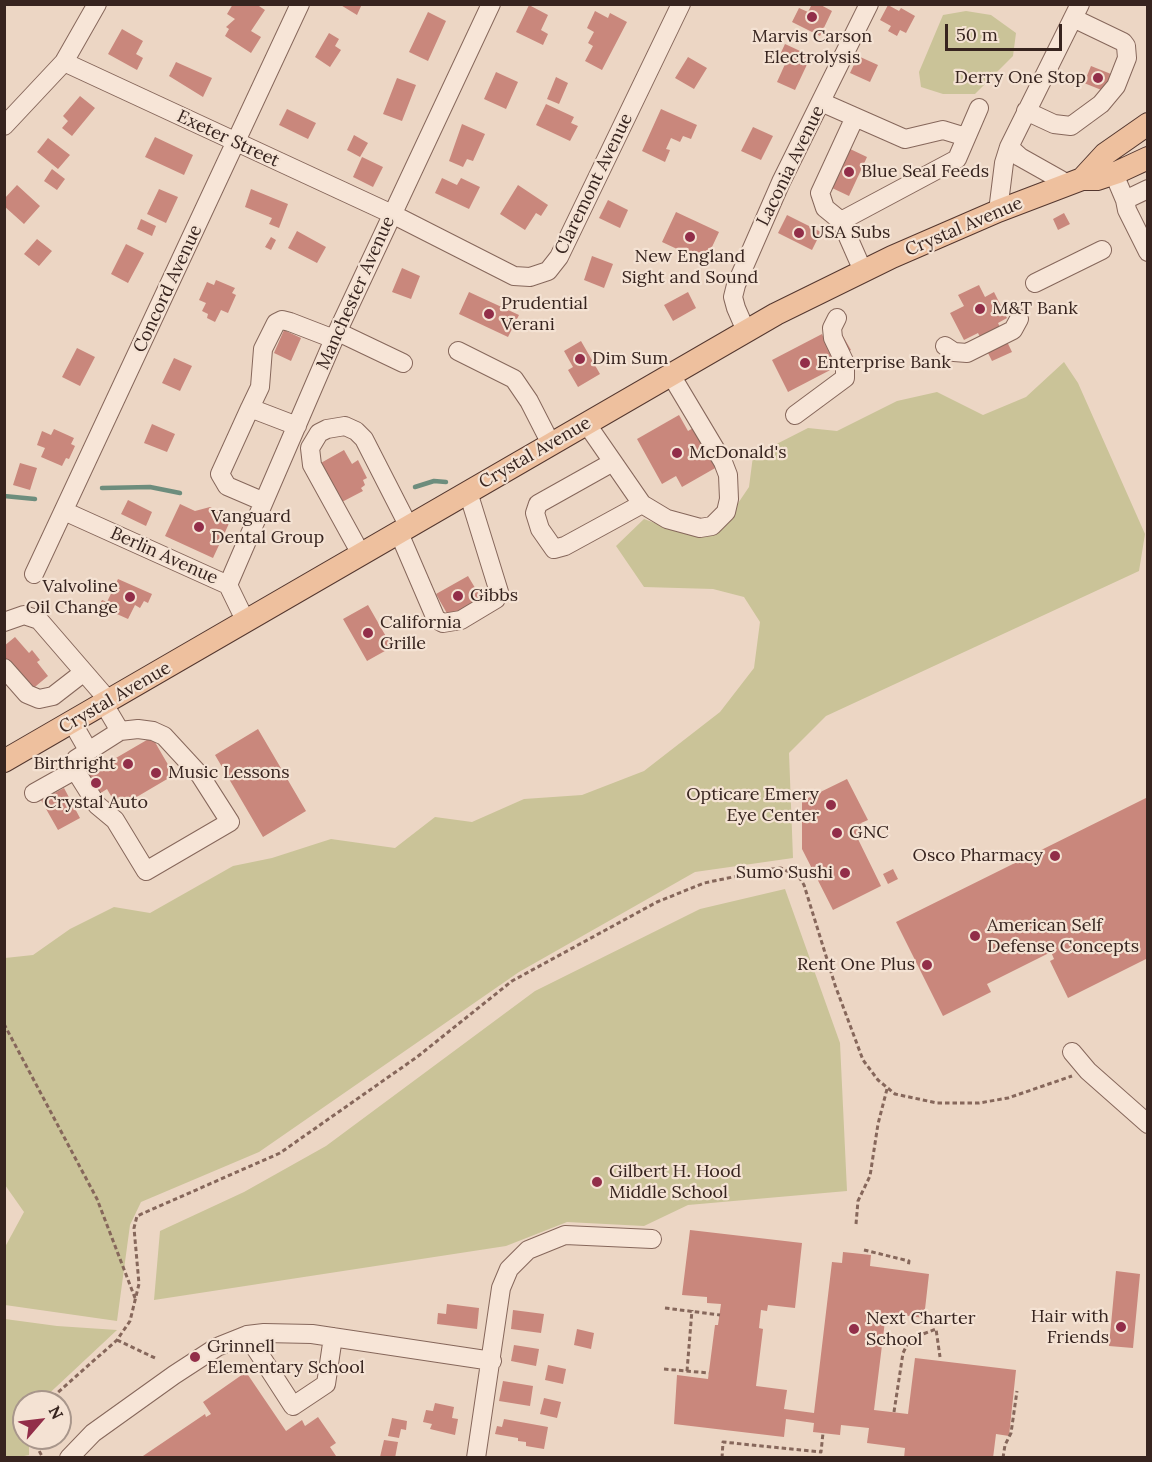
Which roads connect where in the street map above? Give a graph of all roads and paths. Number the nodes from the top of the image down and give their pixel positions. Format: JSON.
{"nodes":[{"id":1,"x":98,"y":4,"type":"edge"},
{"id":2,"x":300,"y":4,"type":"edge"},
{"id":3,"x":491,"y":4,"type":"edge"},
{"id":4,"x":681,"y":4,"type":"edge"},
{"id":5,"x":869,"y":4,"type":"edge"},
{"id":6,"x":1076,"y":11,"type":"edge"},
{"id":7,"x":64,"y":62,"type":"junction"},
{"id":8,"x":821,"y":102,"type":"junction"},
{"id":9,"x":979,"y":108,"type":"dead end"},
{"id":10,"x":1026,"y":111,"type":"junction"},
{"id":11,"x":855,"y":117,"type":"junction"},
{"id":12,"x":1148,"y":124,"type":"edge"},
{"id":13,"x":4,"y":126,"type":"edge"},
{"id":14,"x":966,"y":137,"type":"junction"},
{"id":15,"x":236,"y":142,"type":"junction"},
{"id":16,"x":1009,"y":147,"type":"junction"},
{"id":17,"x":1147,"y":158,"type":"edge"},
{"id":18,"x":1114,"y":174,"type":"junction"},
{"id":19,"x":1075,"y":182,"type":"junction"},
{"id":20,"x":1148,"y":189,"type":"edge"},
{"id":21,"x":1125,"y":200,"type":"junction"},
{"id":22,"x":998,"y":211,"type":"junction"},
{"id":23,"x":392,"y":214,"type":"junction"},
{"id":24,"x":842,"y":221,"type":"junction"},
{"id":25,"x":1102,"y":250,"type":"dead end"},
{"id":26,"x":1148,"y":252,"type":"edge"},
{"id":27,"x":863,"y":272,"type":"junction"},
{"id":28,"x":1035,"y":283,"type":"dead end"},
{"id":29,"x":837,"y":318,"type":"dead end"},
{"id":30,"x":1019,"y":319,"type":"dead end"},
{"id":31,"x":746,"y":331,"type":"junction"},
{"id":32,"x":336,"y":335,"type":"junction"},
{"id":33,"x":945,"y":345,"type":"dead end"},
{"id":34,"x":458,"y":351,"type":"dead end"},
{"id":35,"x":403,"y":363,"type":"dead end"},
{"id":36,"x":670,"y":375,"type":"junction"},
{"id":37,"x":250,"y":408,"type":"junction"},
{"id":38,"x":795,"y":415,"type":"dead end"},
{"id":39,"x":586,"y":423,"type":"junction"},
{"id":40,"x":297,"y":426,"type":"junction"},
{"id":41,"x":551,"y":444,"type":"junction"},
{"id":42,"x":613,"y":462,"type":"junction"},
{"id":43,"x":468,"y":492,"type":"junction"},
{"id":44,"x":262,"y":501,"type":"junction"},
{"id":45,"x":642,"y":504,"type":"junction"},
{"id":46,"x":64,"y":511,"type":"junction"},
{"id":47,"x":404,"y":530,"type":"junction"},
{"id":48,"x":361,"y":554,"type":"junction"},
{"id":49,"x":34,"y":574,"type":"dead end"},
{"id":50,"x":228,"y":585,"type":"junction"},
{"id":51,"x":246,"y":621,"type":"junction"},
{"id":52,"x":4,"y":622,"type":"edge"},
{"id":53,"x":4,"y":668,"type":"edge"},
{"id":54,"x":84,"y":672,"type":"junction"},
{"id":55,"x":107,"y":702,"type":"junction"},
{"id":56,"x":72,"y":722,"type":"junction"},
{"id":57,"x":120,"y":731,"type":"junction"},
{"id":58,"x":88,"y":750,"type":"junction"},
{"id":59,"x":4,"y":761,"type":"edge"},
{"id":60,"x":75,"y":770,"type":"junction"},
{"id":61,"x":34,"y":793,"type":"dead end"},
{"id":62,"x":4,"y":1024,"type":"edge"},
{"id":63,"x":1072,"y":1052,"type":"dead end"},
{"id":64,"x":1088,"y":1071,"type":"junction"},
{"id":65,"x":887,"y":1089,"type":"junction"},
{"id":66,"x":1148,"y":1124,"type":"edge"},
{"id":67,"x":856,"y":1224,"type":"dead end"},
{"id":68,"x":652,"y":1239,"type":"dead end"},
{"id":69,"x":864,"y":1250,"type":"dead end"},
{"id":70,"x":908,"y":1267,"type":"dead end"},
{"id":71,"x":135,"y":1299,"type":"junction"},
{"id":72,"x":665,"y":1308,"type":"dead end"},
{"id":73,"x":692,"y":1310,"type":"junction"},
{"id":74,"x":720,"y":1315,"type":"dead end"},
{"id":75,"x":247,"y":1335,"type":"junction"},
{"id":76,"x":333,"y":1337,"type":"junction"},
{"id":77,"x":117,"y":1340,"type":"junction"},
{"id":78,"x":940,"y":1357,"type":"dead end"},
{"id":79,"x":155,"y":1358,"type":"dead end"},
{"id":80,"x":492,"y":1360,"type":"junction"},
{"id":81,"x":664,"y":1369,"type":"dead end"},
{"id":82,"x":687,"y":1371,"type":"junction"},
{"id":83,"x":709,"y":1373,"type":"dead end"},
{"id":84,"x":61,"y":1390,"type":"edge"},
{"id":85,"x":1017,"y":1391,"type":"dead end"},
{"id":86,"x":894,"y":1412,"type":"dead end"},
{"id":87,"x":823,"y":1433,"type":"dead end"},
{"id":88,"x":821,"y":1452,"type":"junction"},
{"id":89,"x":69,"y":1458,"type":"edge"},
{"id":90,"x":476,"y":1458,"type":"edge"},
{"id":91,"x":722,"y":1458,"type":"edge"},
{"id":92,"x":820,"y":1458,"type":"edge"},
{"id":93,"x":1003,"y":1458,"type":"edge"}],
"edges":[{"from":1,"to":7,"type":"street"},
{"from":2,"to":15,"type":"street","name":"Concord Avenue"},
{"from":3,"to":23,"type":"street","name":"Manchester Avenue"},
{"from":4,"to":23,"type":"street","name":"Claremont Avenue"},
{"from":5,"to":8,"type":"street","name":"Laconia Avenue"},
{"from":6,"to":10,"type":"street"},
{"from":6,"to":10,"type":"street"},
{"from":7,"to":13,"type":"street"},
{"from":7,"to":15,"type":"street","name":"Exeter Street"},
{"from":8,"to":11,"type":"street"},
{"from":8,"to":31,"type":"street","name":"Laconia Avenue"},
{"from":9,"to":14,"type":"street"},
{"from":10,"to":16,"type":"street"},
{"from":11,"to":14,"type":"street"},
{"from":11,"to":24,"type":"street"},
{"from":12,"to":19,"type":"main road","name":"Crystal Avenue"},
{"from":14,"to":24,"type":"street"},
{"from":15,"to":23,"type":"street","name":"Exeter Street"},
{"from":15,"to":46,"type":"street","name":"Concord Avenue"},
{"from":16,"to":19,"type":"street"},
{"from":16,"to":22,"type":"street"},
{"from":17,"to":18,"type":"main road","name":"Crystal Avenue"},
{"from":18,"to":19,"type":"main road","name":"Crystal Avenue"},
{"from":18,"to":21,"type":"street"},
{"from":19,"to":22,"type":"main road","name":"Crystal Avenue"},
{"from":20,"to":21,"type":"street"},
{"from":21,"to":26,"type":"street"},
{"from":22,"to":27,"type":"main road","name":"Crystal Avenue"},
{"from":23,"to":32,"type":"street","name":"Manchester Avenue"},
{"from":24,"to":27,"type":"street"},
{"from":25,"to":28,"type":"street"},
{"from":27,"to":31,"type":"main road","name":"Crystal Avenue"},
{"from":29,"to":38,"type":"street"},
{"from":30,"to":33,"type":"street"},
{"from":31,"to":36,"type":"main road","name":"Crystal Avenue"},
{"from":32,"to":35,"type":"street"},
{"from":32,"to":37,"type":"street"},
{"from":32,"to":40,"type":"street","name":"Manchester Avenue"},
{"from":34,"to":41,"type":"street"},
{"from":36,"to":39,"type":"main road","name":"Crystal Avenue"},
{"from":36,"to":45,"type":"street"},
{"from":37,"to":40,"type":"street"},
{"from":37,"to":44,"type":"street"},
{"from":39,"to":41,"type":"main road","name":"Crystal Avenue"},
{"from":39,"to":42,"type":"street"},
{"from":40,"to":44,"type":"street","name":"Manchester Avenue"},
{"from":41,"to":43,"type":"main road","name":"Crystal Avenue"},
{"from":42,"to":45,"type":"street"},
{"from":42,"to":45,"type":"street"},
{"from":43,"to":47,"type":"main road","name":"Crystal Avenue"},
{"from":43,"to":47,"type":"street"},
{"from":44,"to":50,"type":"street","name":"Manchester Avenue"},
{"from":46,"to":49,"type":"street","name":"Concord Avenue"},
{"from":46,"to":50,"type":"street","name":"Berlin Avenue"},
{"from":47,"to":48,"type":"main road","name":"Crystal Avenue"},
{"from":47,"to":48,"type":"street"},
{"from":48,"to":51,"type":"main road","name":"Crystal Avenue"},
{"from":50,"to":51,"type":"street","name":"Berlin Avenue"},
{"from":51,"to":55,"type":"main road","name":"Crystal Avenue"},
{"from":52,"to":54,"type":"street"},
{"from":53,"to":54,"type":"street"},
{"from":54,"to":55,"type":"street"},
{"from":55,"to":56,"type":"main road","name":"Crystal Avenue"},
{"from":55,"to":57,"type":"street"},
{"from":56,"to":58,"type":"street"},
{"from":56,"to":59,"type":"main road","name":"Crystal Avenue"},
{"from":57,"to":58,"type":"street"},
{"from":57,"to":60,"type":"street"},
{"from":58,"to":60,"type":"street"},
{"from":60,"to":61,"type":"street"},
{"from":62,"to":71,"type":"path"},
{"from":63,"to":64,"type":"street"},
{"from":64,"to":65,"type":"path"},
{"from":64,"to":66,"type":"street"},
{"from":65,"to":67,"type":"path"},
{"from":65,"to":71,"type":"path"},
{"from":68,"to":80,"type":"street"},
{"from":69,"to":70,"type":"path"},
{"from":71,"to":77,"type":"path"},
{"from":72,"to":73,"type":"path"},
{"from":73,"to":74,"type":"path"},
{"from":73,"to":82,"type":"path"},
{"from":75,"to":76,"type":"street"},
{"from":75,"to":76,"type":"street"},
{"from":75,"to":89,"type":"street"},
{"from":76,"to":80,"type":"street"},
{"from":77,"to":79,"type":"path"},
{"from":77,"to":84,"type":"path"},
{"from":78,"to":86,"type":"path"},
{"from":80,"to":90,"type":"street"},
{"from":81,"to":82,"type":"path"},
{"from":82,"to":83,"type":"path"},
{"from":85,"to":93,"type":"path"},
{"from":87,"to":88,"type":"path"},
{"from":88,"to":91,"type":"path"},
{"from":88,"to":92,"type":"path"}]}
